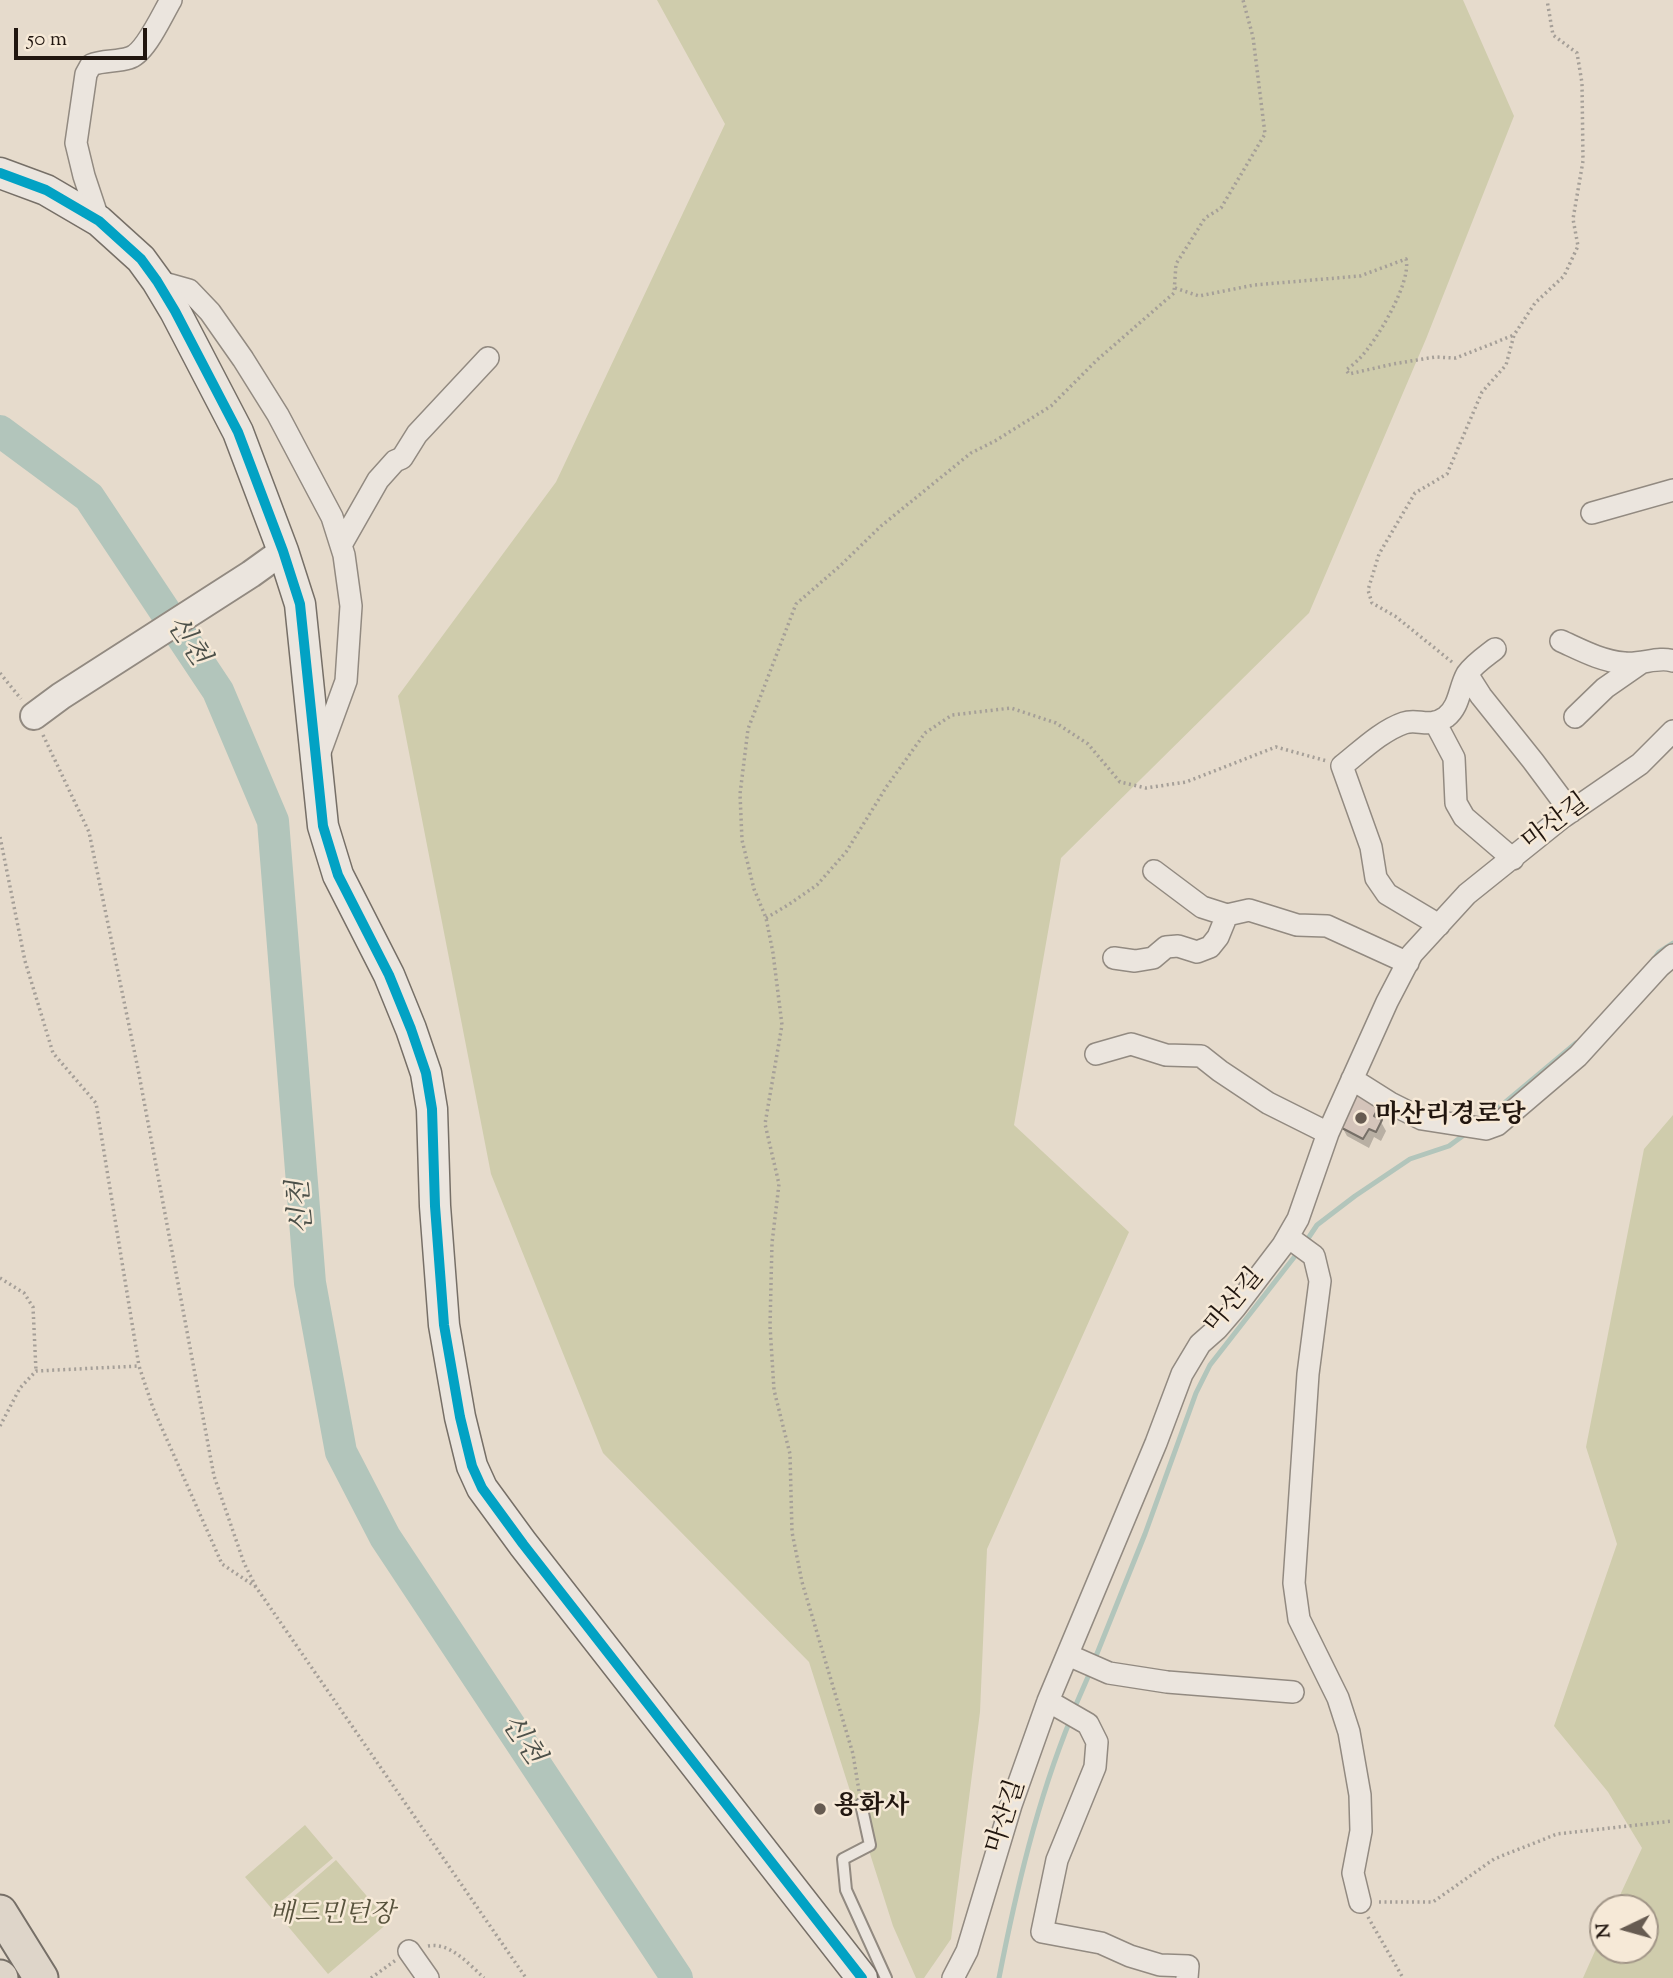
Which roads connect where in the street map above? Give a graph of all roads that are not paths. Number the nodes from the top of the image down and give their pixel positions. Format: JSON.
{"nodes":[{"id":1,"x":171,"y":0,"type":"edge"},
{"id":2,"x":0,"y":173,"type":"edge"},
{"id":3,"x":99,"y":221,"type":"junction"},
{"id":4,"x":157,"y":281,"type":"junction"},
{"id":5,"x":488,"y":358,"type":"dead end"},
{"id":6,"x":1673,"y":490,"type":"edge"},
{"id":7,"x":1592,"y":513,"type":"dead end"},
{"id":8,"x":341,"y":545,"type":"junction"},
{"id":9,"x":283,"y":551,"type":"junction"},
{"id":10,"x":1561,"y":641,"type":"dead end"},
{"id":11,"x":1495,"y":649,"type":"dead end"},
{"id":12,"x":1673,"y":661,"type":"edge"},
{"id":13,"x":1641,"y":663,"type":"junction"},
{"id":14,"x":1467,"y":674,"type":"junction"},
{"id":15,"x":34,"y":716,"type":"road end"},
{"id":16,"x":1575,"y":717,"type":"dead end"},
{"id":17,"x":1435,"y":722,"type":"junction"},
{"id":18,"x":1673,"y":731,"type":"edge"},
{"id":19,"x":316,"y":764,"type":"junction"},
{"id":20,"x":1571,"y":812,"type":"junction"},
{"id":21,"x":1513,"y":859,"type":"junction"},
{"id":22,"x":1154,"y":870,"type":"dead end"},
{"id":23,"x":1227,"y":915,"type":"junction"},
{"id":24,"x":1439,"y":925,"type":"junction"},
{"id":25,"x":1673,"y":955,"type":"edge"},
{"id":26,"x":1114,"y":958,"type":"dead end"},
{"id":27,"x":1408,"y":962,"type":"junction"},
{"id":28,"x":1096,"y":1054,"type":"dead end"},
{"id":29,"x":1352,"y":1079,"type":"junction"},
{"id":30,"x":1328,"y":1133,"type":"junction"},
{"id":31,"x":1300,"y":1246,"type":"junction"},
{"id":32,"x":1075,"y":1659,"type":"junction"},
{"id":33,"x":1293,"y":1692,"type":"dead end"},
{"id":34,"x":1056,"y":1706,"type":"junction"},
{"id":35,"x":861,"y":1804,"type":"road end"},
{"id":36,"x":1360,"y":1902,"type":"road end"},
{"id":37,"x":0,"y":1912,"type":"edge"},
{"id":38,"x":409,"y":1951,"type":"dead end"},
{"id":39,"x":41,"y":1978,"type":"edge"},
{"id":40,"x":428,"y":1978,"type":"edge"},
{"id":41,"x":862,"y":1978,"type":"edge"},
{"id":42,"x":886,"y":1978,"type":"edge"},
{"id":43,"x":953,"y":1978,"type":"edge"},
{"id":44,"x":1187,"y":1978,"type":"edge"}],
"edges":[{"from":1,"to":3,"type":"street"},
{"from":2,"to":3,"type":"main road"},
{"from":3,"to":4,"type":"main road"},
{"from":4,"to":8,"type":"street"},
{"from":4,"to":9,"type":"main road"},
{"from":5,"to":8,"type":"street"},
{"from":6,"to":7,"type":"street"},
{"from":8,"to":19,"type":"street"},
{"from":9,"to":15,"type":"street"},
{"from":9,"to":19,"type":"main road"},
{"from":10,"to":13,"type":"street"},
{"from":11,"to":14,"type":"street"},
{"from":12,"to":13,"type":"street"},
{"from":13,"to":16,"type":"street"},
{"from":14,"to":17,"type":"street"},
{"from":14,"to":20,"type":"street"},
{"from":17,"to":21,"type":"street"},
{"from":17,"to":24,"type":"street"},
{"from":18,"to":20,"type":"street","name":"마산길"},
{"from":19,"to":41,"type":"main road"},
{"from":20,"to":21,"type":"street","name":"마산길"},
{"from":21,"to":24,"type":"street","name":"마산길"},
{"from":22,"to":23,"type":"street"},
{"from":23,"to":26,"type":"street"},
{"from":23,"to":27,"type":"street"},
{"from":24,"to":27,"type":"street","name":"마산길"},
{"from":25,"to":29,"type":"street"},
{"from":27,"to":29,"type":"street","name":"마산길"},
{"from":28,"to":30,"type":"street"},
{"from":29,"to":30,"type":"street","name":"마산길"},
{"from":30,"to":31,"type":"street","name":"마산길"},
{"from":31,"to":32,"type":"street","name":"마산길"},
{"from":31,"to":36,"type":"street"},
{"from":32,"to":33,"type":"street"},
{"from":32,"to":34,"type":"street","name":"마산길"},
{"from":34,"to":43,"type":"street","name":"마산길"},
{"from":34,"to":44,"type":"street"},
{"from":35,"to":42,"type":"lane"},
{"from":37,"to":39,"type":"highway"},
{"from":38,"to":40,"type":"street"}]}
